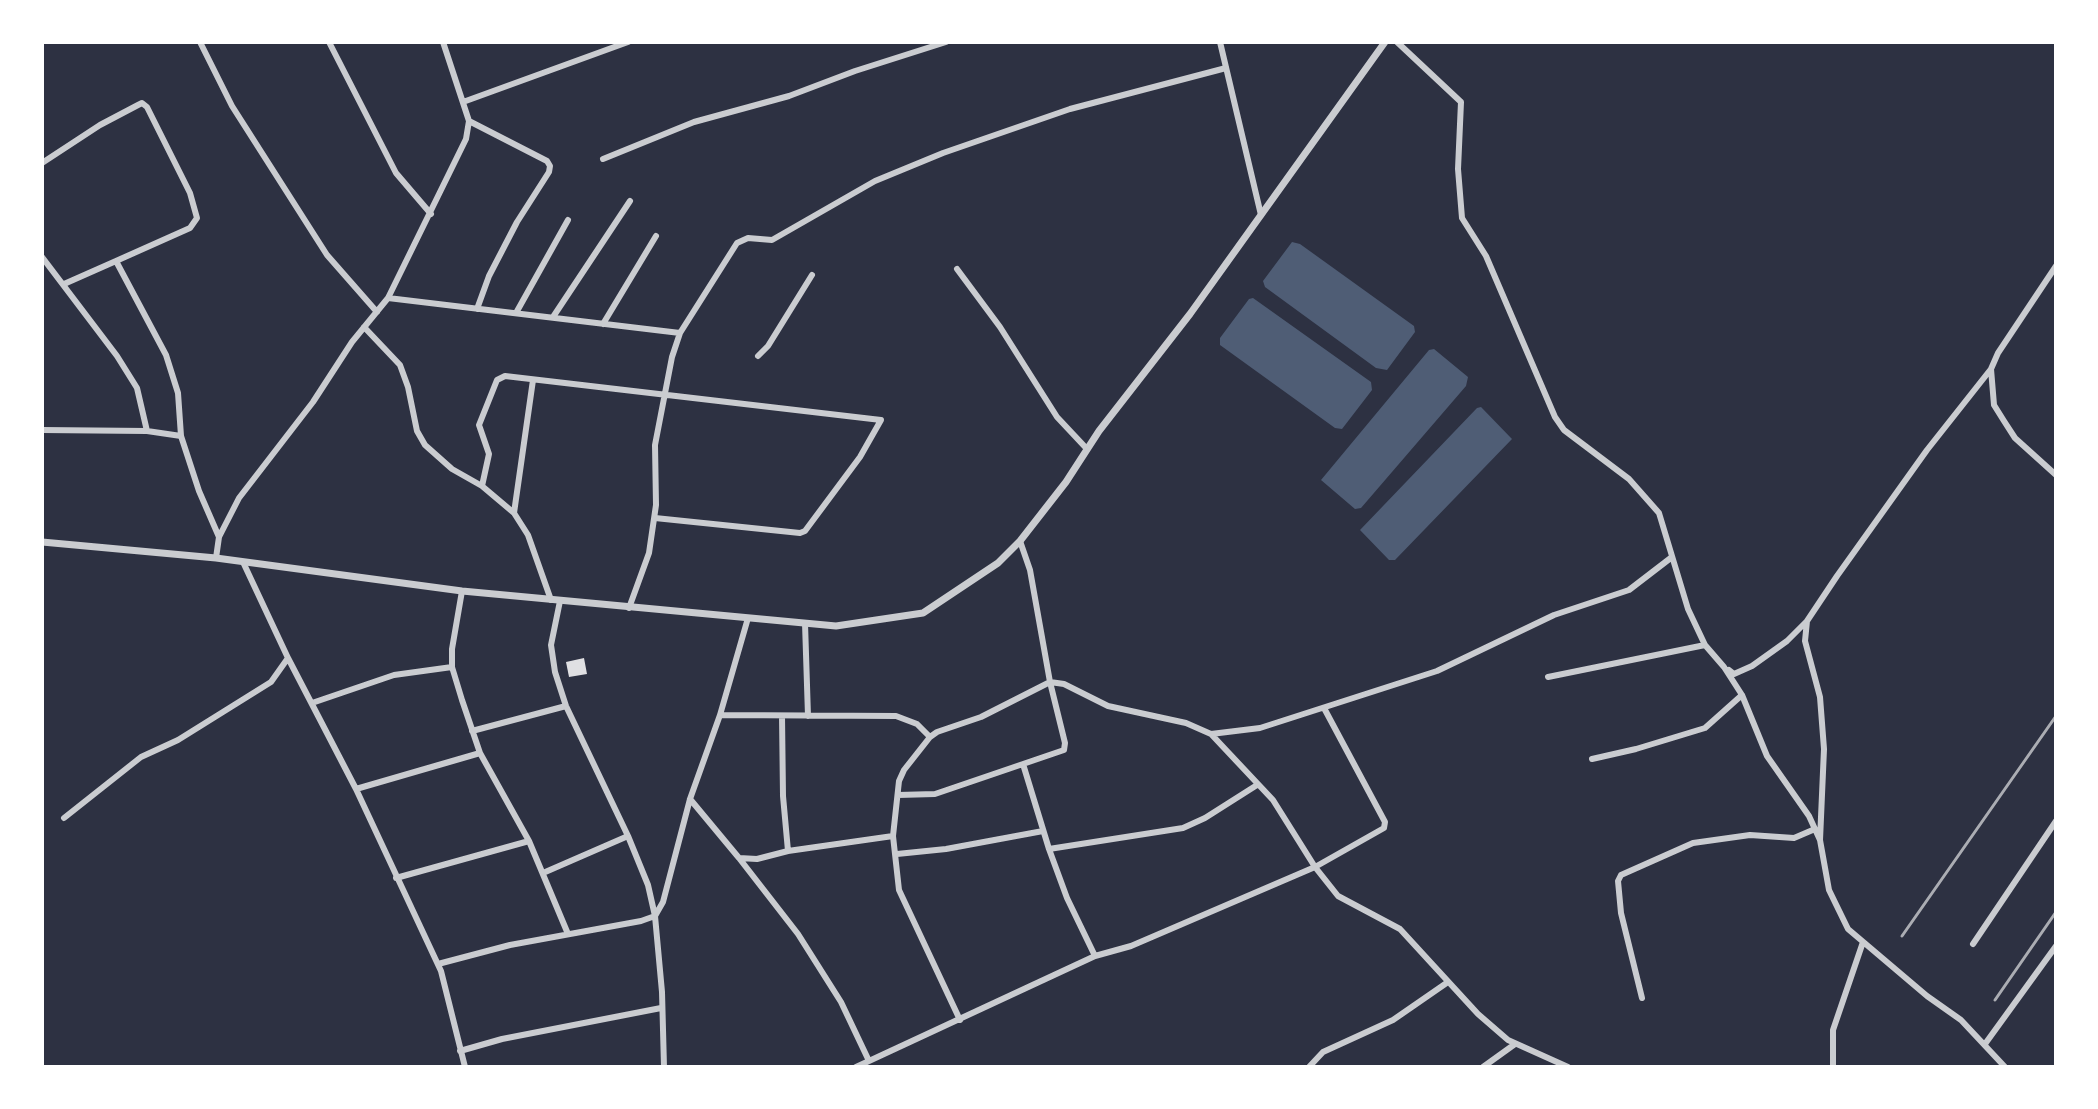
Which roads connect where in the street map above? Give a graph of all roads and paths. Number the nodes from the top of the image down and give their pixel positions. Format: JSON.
{"nodes":[{"id":1,"x":200,"y":42,"type":"edge"},
{"id":2,"x":329,"y":42,"type":"edge"},
{"id":3,"x":443,"y":42,"type":"edge"},
{"id":4,"x":628,"y":42,"type":"edge"},
{"id":5,"x":946,"y":42,"type":"edge"},
{"id":6,"x":1220,"y":42,"type":"edge"},
{"id":7,"x":1385,"y":42,"type":"edge"},
{"id":8,"x":1397,"y":42,"type":"edge"},
{"id":9,"x":1226,"y":68,"type":"junction"},
{"id":10,"x":463,"y":102,"type":"junction"},
{"id":11,"x":469,"y":121,"type":"junction"},
{"id":12,"x":603,"y":159,"type":"dead end"},
{"id":13,"x":42,"y":163,"type":"edge"},
{"id":14,"x":630,"y":201,"type":"dead end"},
{"id":15,"x":431,"y":214,"type":"junction"},
{"id":16,"x":1261,"y":215,"type":"junction"},
{"id":17,"x":568,"y":220,"type":"dead end"},
{"id":18,"x":656,"y":236,"type":"dead end"},
{"id":19,"x":42,"y":257,"type":"edge"},
{"id":20,"x":116,"y":261,"type":"junction"},
{"id":21,"x":2056,"y":266,"type":"edge"},
{"id":22,"x":957,"y":269,"type":"dead end"},
{"id":23,"x":812,"y":275,"type":"dead end"},
{"id":24,"x":64,"y":284,"type":"junction"},
{"id":25,"x":388,"y":298,"type":"junction"},
{"id":26,"x":477,"y":309,"type":"junction"},
{"id":27,"x":377,"y":312,"type":"junction"},
{"id":28,"x":516,"y":313,"type":"junction"},
{"id":29,"x":553,"y":317,"type":"junction"},
{"id":30,"x":603,"y":324,"type":"junction"},
{"id":31,"x":364,"y":327,"type":"junction"},
{"id":32,"x":680,"y":333,"type":"junction"},
{"id":33,"x":758,"y":356,"type":"dead end"},
{"id":34,"x":1991,"y":369,"type":"junction"},
{"id":35,"x":533,"y":380,"type":"junction"},
{"id":36,"x":663,"y":393,"type":"junction"},
{"id":37,"x":42,"y":430,"type":"edge"},
{"id":38,"x":147,"y":431,"type":"junction"},
{"id":39,"x":181,"y":436,"type":"junction"},
{"id":40,"x":1087,"y":449,"type":"junction"},
{"id":41,"x":2056,"y":475,"type":"edge"},
{"id":42,"x":482,"y":486,"type":"junction"},
{"id":43,"x":514,"y":513,"type":"junction"},
{"id":44,"x":655,"y":518,"type":"junction"},
{"id":45,"x":219,"y":537,"type":"junction"},
{"id":46,"x":1020,"y":541,"type":"junction"},
{"id":47,"x":42,"y":542,"type":"edge"},
{"id":48,"x":1672,"y":557,"type":"junction"},
{"id":49,"x":216,"y":558,"type":"junction"},
{"id":50,"x":243,"y":562,"type":"junction"},
{"id":51,"x":462,"y":591,"type":"junction"},
{"id":52,"x":555,"y":601,"type":"junction"},
{"id":53,"x":629,"y":608,"type":"junction"},
{"id":54,"x":748,"y":618,"type":"junction"},
{"id":55,"x":1807,"y":621,"type":"junction"},
{"id":56,"x":805,"y":623,"type":"junction"},
{"id":57,"x":1705,"y":645,"type":"junction"},
{"id":58,"x":288,"y":658,"type":"junction"},
{"id":59,"x":452,"y":667,"type":"junction"},
{"id":60,"x":1724,"y":667,"type":"junction"},
{"id":61,"x":1548,"y":677,"type":"dead end"},
{"id":62,"x":1050,"y":682,"type":"junction"},
{"id":63,"x":1742,"y":695,"type":"junction"},
{"id":64,"x":312,"y":703,"type":"junction"},
{"id":65,"x":566,"y":706,"type":"junction"},
{"id":66,"x":1324,"y":708,"type":"junction"},
{"id":67,"x":720,"y":715,"type":"junction"},
{"id":68,"x":782,"y":716,"type":"junction"},
{"id":69,"x":808,"y":716,"type":"junction"},
{"id":70,"x":472,"y":731,"type":"junction"},
{"id":71,"x":1211,"y":734,"type":"junction"},
{"id":72,"x":930,"y":737,"type":"junction"},
{"id":73,"x":480,"y":753,"type":"junction"},
{"id":74,"x":1592,"y":759,"type":"dead end"},
{"id":75,"x":1023,"y":764,"type":"junction"},
{"id":76,"x":1257,"y":785,"type":"junction"},
{"id":77,"x":356,"y":789,"type":"junction"},
{"id":78,"x":898,"y":795,"type":"junction"},
{"id":79,"x":690,"y":799,"type":"junction"},
{"id":80,"x":64,"y":818,"type":"dead end"},
{"id":81,"x":2056,"y":821,"type":"edge"},
{"id":82,"x":1815,"y":829,"type":"junction"},
{"id":83,"x":1043,"y":831,"type":"junction"},
{"id":84,"x":628,"y":836,"type":"junction"},
{"id":85,"x":893,"y":836,"type":"junction"},
{"id":86,"x":1820,"y":840,"type":"junction"},
{"id":87,"x":529,"y":841,"type":"junction"},
{"id":88,"x":1049,"y":849,"type":"junction"},
{"id":89,"x":788,"y":851,"type":"junction"},
{"id":90,"x":897,"y":854,"type":"junction"},
{"id":91,"x":739,"y":858,"type":"junction"},
{"id":92,"x":1315,"y":867,"type":"junction"},
{"id":93,"x":543,"y":873,"type":"junction"},
{"id":94,"x":396,"y":878,"type":"junction"},
{"id":95,"x":655,"y":916,"type":"junction"},
{"id":96,"x":568,"y":934,"type":"junction"},
{"id":97,"x":1863,"y":942,"type":"junction"},
{"id":98,"x":1973,"y":944,"type":"dead end"},
{"id":99,"x":2056,"y":946,"type":"edge"},
{"id":100,"x":1095,"y":956,"type":"junction"},
{"id":101,"x":438,"y":964,"type":"junction"},
{"id":102,"x":1448,"y":982,"type":"junction"},
{"id":103,"x":1642,"y":998,"type":"dead end"},
{"id":104,"x":661,"y":1008,"type":"junction"},
{"id":105,"x":960,"y":1020,"type":"junction"},
{"id":106,"x":1515,"y":1044,"type":"junction"},
{"id":107,"x":1985,"y":1044,"type":"junction"},
{"id":108,"x":460,"y":1051,"type":"junction"},
{"id":109,"x":869,"y":1061,"type":"junction"},
{"id":110,"x":465,"y":1067,"type":"edge"},
{"id":111,"x":664,"y":1067,"type":"edge"},
{"id":112,"x":856,"y":1067,"type":"edge"},
{"id":113,"x":1309,"y":1067,"type":"edge"},
{"id":114,"x":1483,"y":1067,"type":"edge"},
{"id":115,"x":1568,"y":1067,"type":"edge"},
{"id":116,"x":1833,"y":1067,"type":"edge"},
{"id":117,"x":2005,"y":1067,"type":"edge"}],
"edges":[{"from":1,"to":27,"type":"street"},
{"from":2,"to":15,"type":"street"},
{"from":3,"to":10,"type":"street"},
{"from":4,"to":10,"type":"street"},
{"from":5,"to":12,"type":"street"},
{"from":6,"to":9,"type":"street"},
{"from":7,"to":16,"type":"street"},
{"from":8,"to":48,"type":"street"},
{"from":9,"to":16,"type":"street"},
{"from":9,"to":32,"type":"street"},
{"from":10,"to":11,"type":"street"},
{"from":11,"to":15,"type":"street"},
{"from":11,"to":26,"type":"street"},
{"from":13,"to":20,"type":"street"},
{"from":14,"to":29,"type":"street"},
{"from":15,"to":25,"type":"street"},
{"from":16,"to":40,"type":"street"},
{"from":17,"to":28,"type":"street"},
{"from":18,"to":30,"type":"street"},
{"from":19,"to":24,"type":"street"},
{"from":20,"to":24,"type":"street"},
{"from":20,"to":39,"type":"street"},
{"from":21,"to":34,"type":"street"},
{"from":22,"to":40,"type":"street"},
{"from":23,"to":33,"type":"street"},
{"from":24,"to":38,"type":"street"},
{"from":25,"to":26,"type":"street"},
{"from":25,"to":27,"type":"street"},
{"from":26,"to":28,"type":"street"},
{"from":27,"to":31,"type":"street"},
{"from":28,"to":29,"type":"street"},
{"from":29,"to":30,"type":"street"},
{"from":30,"to":32,"type":"street"},
{"from":31,"to":42,"type":"street"},
{"from":31,"to":45,"type":"street"},
{"from":32,"to":36,"type":"street"},
{"from":34,"to":41,"type":"street"},
{"from":34,"to":55,"type":"street"},
{"from":35,"to":36,"type":"street"},
{"from":35,"to":42,"type":"street"},
{"from":35,"to":43,"type":"street"},
{"from":36,"to":44,"type":"street"},
{"from":36,"to":44,"type":"street"},
{"from":37,"to":38,"type":"street"},
{"from":38,"to":39,"type":"street"},
{"from":39,"to":45,"type":"street"},
{"from":40,"to":46,"type":"street"},
{"from":42,"to":43,"type":"street"},
{"from":43,"to":52,"type":"street"},
{"from":44,"to":53,"type":"street"},
{"from":45,"to":49,"type":"street"},
{"from":46,"to":56,"type":"street"},
{"from":46,"to":62,"type":"street"},
{"from":47,"to":49,"type":"street"},
{"from":48,"to":57,"type":"street"},
{"from":48,"to":66,"type":"street"},
{"from":49,"to":50,"type":"street"},
{"from":50,"to":51,"type":"street"},
{"from":50,"to":58,"type":"street"},
{"from":51,"to":52,"type":"street"},
{"from":51,"to":59,"type":"street"},
{"from":52,"to":53,"type":"street"},
{"from":52,"to":65,"type":"street"},
{"from":53,"to":54,"type":"street"},
{"from":54,"to":56,"type":"street"},
{"from":54,"to":67,"type":"street"},
{"from":55,"to":60,"type":"street"},
{"from":55,"to":86,"type":"street"},
{"from":56,"to":69,"type":"street"},
{"from":57,"to":60,"type":"street"},
{"from":57,"to":61,"type":"street"},
{"from":58,"to":64,"type":"street"},
{"from":58,"to":80,"type":"street"},
{"from":59,"to":64,"type":"street"},
{"from":59,"to":70,"type":"street"},
{"from":60,"to":63,"type":"street"},
{"from":62,"to":71,"type":"street"},
{"from":62,"to":72,"type":"street"},
{"from":62,"to":75,"type":"street"},
{"from":63,"to":74,"type":"street"},
{"from":63,"to":82,"type":"street"},
{"from":64,"to":77,"type":"street"},
{"from":65,"to":70,"type":"street"},
{"from":65,"to":84,"type":"street"},
{"from":66,"to":71,"type":"street"},
{"from":66,"to":92,"type":"street"},
{"from":67,"to":68,"type":"street"},
{"from":67,"to":79,"type":"street"},
{"from":68,"to":69,"type":"street"},
{"from":68,"to":89,"type":"street"},
{"from":69,"to":72,"type":"street"},
{"from":70,"to":73,"type":"street"},
{"from":71,"to":76,"type":"street"},
{"from":72,"to":78,"type":"street"},
{"from":73,"to":77,"type":"street"},
{"from":73,"to":87,"type":"street"},
{"from":75,"to":78,"type":"street"},
{"from":75,"to":83,"type":"street"},
{"from":76,"to":88,"type":"street"},
{"from":76,"to":92,"type":"street"},
{"from":77,"to":94,"type":"street"},
{"from":78,"to":85,"type":"street"},
{"from":79,"to":91,"type":"street"},
{"from":79,"to":95,"type":"street"},
{"from":81,"to":98,"type":"street"},
{"from":82,"to":86,"type":"street"},
{"from":82,"to":103,"type":"street"},
{"from":83,"to":88,"type":"street"},
{"from":83,"to":90,"type":"street"},
{"from":84,"to":93,"type":"street"},
{"from":84,"to":95,"type":"street"},
{"from":85,"to":89,"type":"street"},
{"from":85,"to":90,"type":"street"},
{"from":86,"to":97,"type":"street"},
{"from":87,"to":93,"type":"street"},
{"from":87,"to":94,"type":"street"},
{"from":88,"to":100,"type":"street"},
{"from":89,"to":91,"type":"street"},
{"from":90,"to":105,"type":"street"},
{"from":91,"to":109,"type":"street"},
{"from":92,"to":100,"type":"street"},
{"from":92,"to":102,"type":"street"},
{"from":93,"to":96,"type":"street"},
{"from":94,"to":101,"type":"street"},
{"from":95,"to":96,"type":"street"},
{"from":95,"to":104,"type":"street"},
{"from":96,"to":101,"type":"street"},
{"from":97,"to":107,"type":"street"},
{"from":97,"to":116,"type":"street"},
{"from":99,"to":107,"type":"street"},
{"from":100,"to":105,"type":"street"},
{"from":101,"to":108,"type":"street"},
{"from":102,"to":106,"type":"street"},
{"from":102,"to":113,"type":"street"},
{"from":104,"to":108,"type":"street"},
{"from":104,"to":111,"type":"street"},
{"from":105,"to":109,"type":"street"},
{"from":106,"to":114,"type":"street"},
{"from":106,"to":115,"type":"street"},
{"from":107,"to":117,"type":"street"},
{"from":108,"to":110,"type":"street"},
{"from":109,"to":112,"type":"street"}]}
